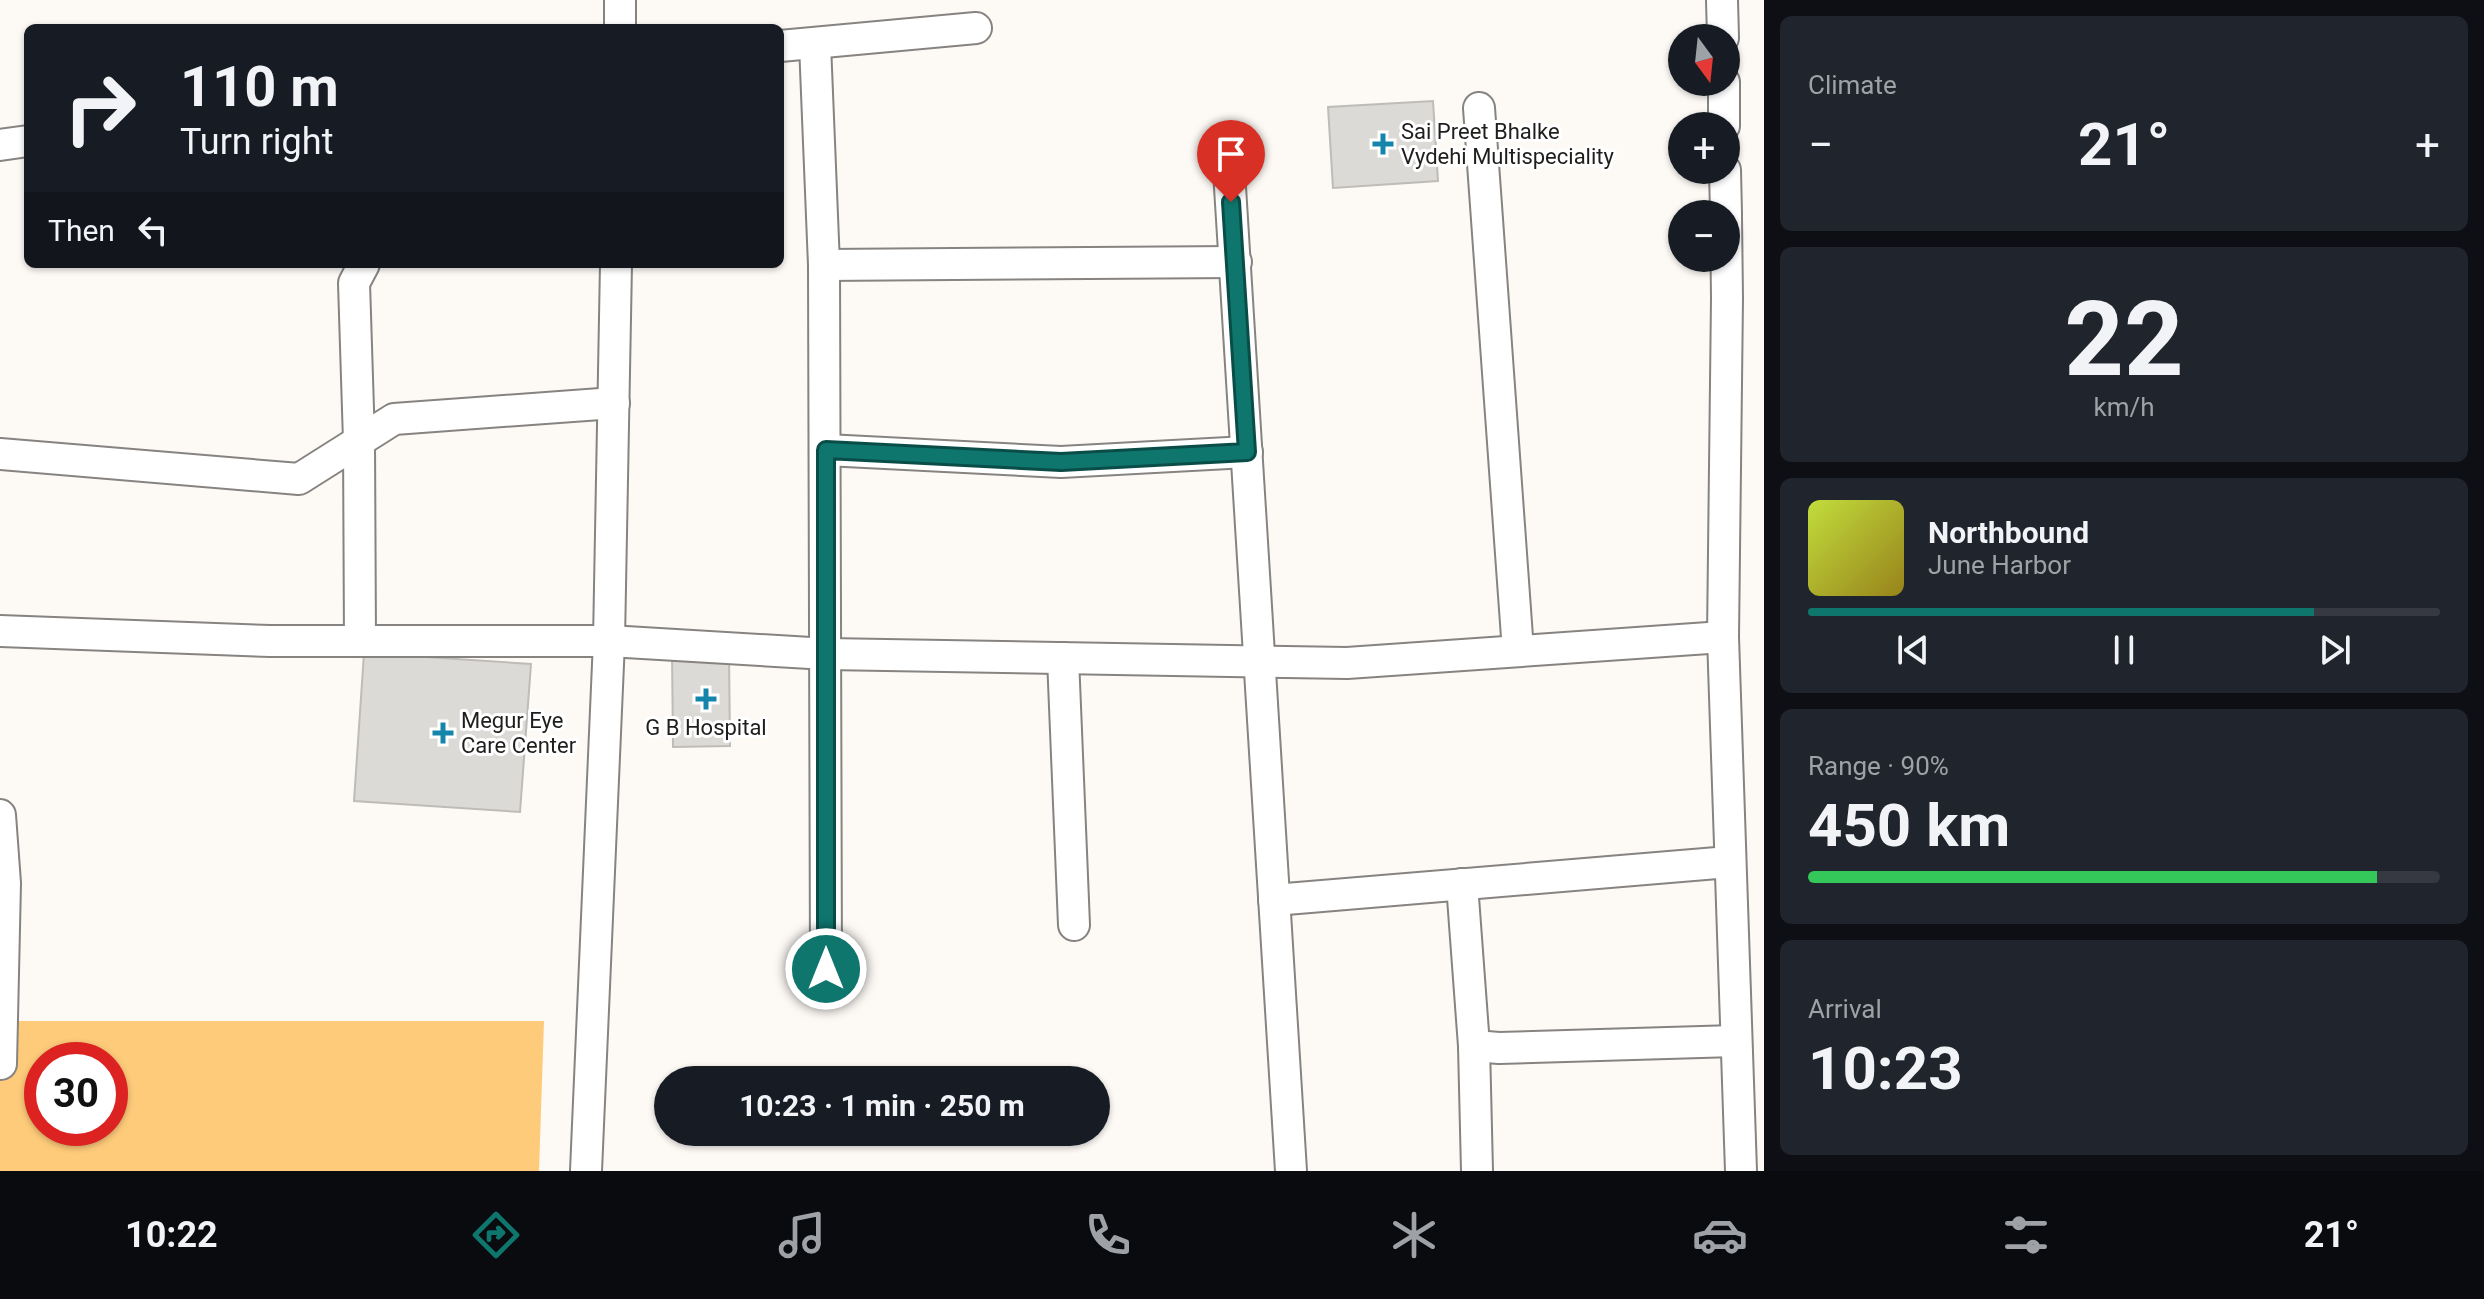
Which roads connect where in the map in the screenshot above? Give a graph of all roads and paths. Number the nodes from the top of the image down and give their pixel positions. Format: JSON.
{"nodes":[{"id":1,"x":620,"y":0,"type":"edge"},
{"id":2,"x":1722,"y":0,"type":"edge"},
{"id":3,"x":620,"y":24,"type":"edge"},
{"id":4,"x":1723,"y":24,"type":"edge"},
{"id":5,"x":976,"y":28,"type":"dead end"},
{"id":6,"x":815,"y":44,"type":"junction"},
{"id":7,"x":784,"y":46,"type":"edge"},
{"id":8,"x":1479,"y":108,"type":"dead end"},
{"id":9,"x":24,"y":142,"type":"edge"},
{"id":10,"x":0,"y":145,"type":"edge"},
{"id":11,"x":1229,"y":171,"type":"dead end"},
{"id":12,"x":1236,"y":262,"type":"junction"},
{"id":13,"x":824,"y":265,"type":"junction"},
{"id":14,"x":362,"y":268,"type":"edge"},
{"id":15,"x":616,"y":268,"type":"edge"},
{"id":16,"x":1727,"y":272,"type":"edge"},
{"id":17,"x":614,"y":403,"type":"junction"},
{"id":18,"x":359,"y":441,"type":"junction"},
{"id":19,"x":826,"y":450,"type":"junction"},
{"id":20,"x":1247,"y":452,"type":"junction"},
{"id":21,"x":0,"y":454,"type":"edge"},
{"id":22,"x":0,"y":631,"type":"edge"},
{"id":23,"x":1723,"y":637,"type":"junction"},
{"id":24,"x":360,"y":641,"type":"junction"},
{"id":25,"x":609,"y":641,"type":"junction"},
{"id":26,"x":1518,"y":651,"type":"junction"},
{"id":27,"x":827,"y":654,"type":"junction"},
{"id":28,"x":1063,"y":658,"type":"junction"},
{"id":29,"x":1259,"y":661,"type":"junction"},
{"id":30,"x":0,"y":815,"type":"edge"},
{"id":31,"x":1729,"y":862,"type":"junction"},
{"id":32,"x":1462,"y":884,"type":"junction"},
{"id":33,"x":1274,"y":900,"type":"junction"},
{"id":34,"x":1074,"y":925,"type":"dead end"},
{"id":35,"x":826,"y":969,"type":"dead end"},
{"id":36,"x":1735,"y":1041,"type":"junction"},
{"id":37,"x":1474,"y":1046,"type":"junction"},
{"id":38,"x":1,"y":1064,"type":"edge"},
{"id":39,"x":586,"y":1171,"type":"edge"},
{"id":40,"x":1291,"y":1171,"type":"edge"},
{"id":41,"x":1477,"y":1171,"type":"edge"},
{"id":42,"x":1741,"y":1171,"type":"edge"}],
"edges":[{"from":1,"to":3,"type":"street"},
{"from":2,"to":4,"type":"street"},
{"from":5,"to":6,"type":"street"},
{"from":6,"to":7,"type":"street"},
{"from":6,"to":13,"type":"street"},
{"from":8,"to":26,"type":"street"},
{"from":9,"to":10,"type":"street"},
{"from":11,"to":12,"type":"street"},
{"from":12,"to":13,"type":"street"},
{"from":12,"to":20,"type":"street"},
{"from":13,"to":19,"type":"street"},
{"from":14,"to":18,"type":"street"},
{"from":15,"to":17,"type":"street"},
{"from":16,"to":23,"type":"street"},
{"from":17,"to":18,"type":"street"},
{"from":17,"to":25,"type":"street"},
{"from":18,"to":21,"type":"street"},
{"from":18,"to":24,"type":"street"},
{"from":19,"to":20,"type":"street"},
{"from":19,"to":27,"type":"street"},
{"from":20,"to":29,"type":"street"},
{"from":22,"to":24,"type":"street"},
{"from":23,"to":26,"type":"street"},
{"from":23,"to":31,"type":"street"},
{"from":24,"to":25,"type":"street"},
{"from":25,"to":27,"type":"street"},
{"from":25,"to":39,"type":"street"},
{"from":26,"to":29,"type":"street"},
{"from":27,"to":28,"type":"street"},
{"from":27,"to":35,"type":"street"},
{"from":28,"to":29,"type":"street"},
{"from":28,"to":34,"type":"street"},
{"from":29,"to":33,"type":"street"},
{"from":30,"to":38,"type":"street"},
{"from":31,"to":32,"type":"street"},
{"from":31,"to":36,"type":"street"},
{"from":32,"to":33,"type":"street"},
{"from":32,"to":37,"type":"street"},
{"from":33,"to":40,"type":"street"},
{"from":36,"to":37,"type":"street"},
{"from":36,"to":42,"type":"street"},
{"from":37,"to":41,"type":"street"}]}
